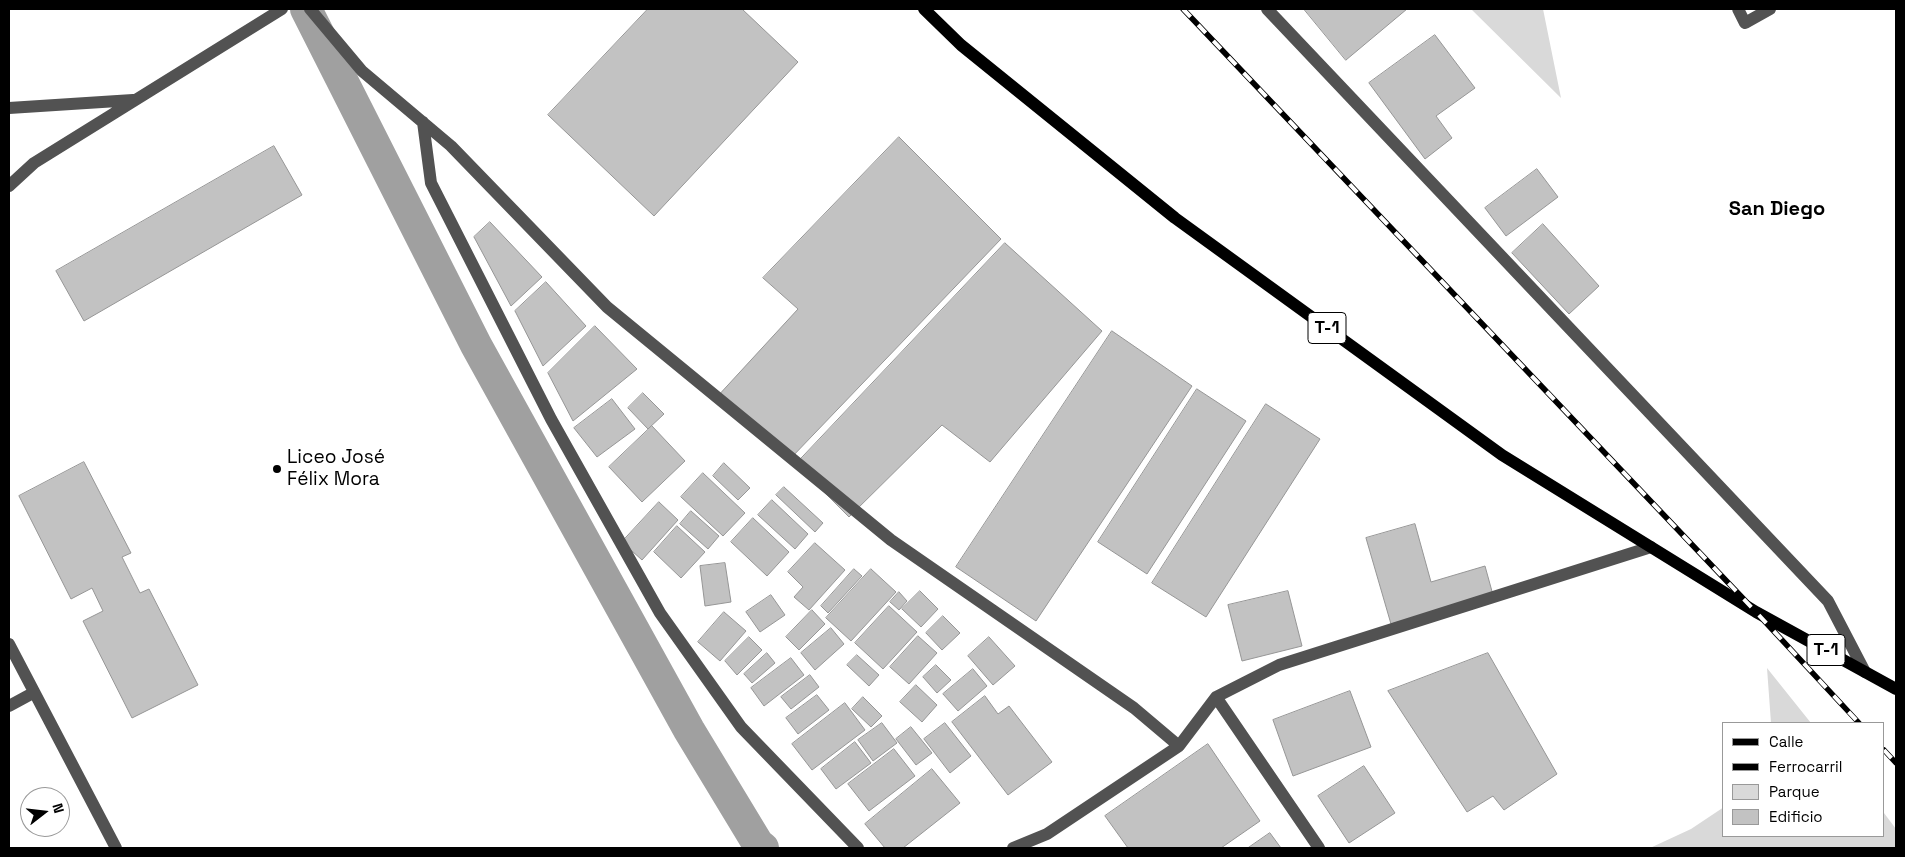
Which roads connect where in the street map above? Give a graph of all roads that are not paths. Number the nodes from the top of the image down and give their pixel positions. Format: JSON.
{"nodes":[{"id":1,"x":282,"y":9,"type":"edge"},
{"id":2,"x":310,"y":9,"type":"edge"},
{"id":3,"x":924,"y":9,"type":"edge"},
{"id":4,"x":1267,"y":9,"type":"edge"},
{"id":5,"x":1738,"y":9,"type":"edge"},
{"id":6,"x":1770,"y":9,"type":"edge"},
{"id":7,"x":135,"y":100,"type":"junction"},
{"id":8,"x":9,"y":108,"type":"edge"},
{"id":9,"x":423,"y":122,"type":"junction"},
{"id":10,"x":9,"y":186,"type":"edge"},
{"id":11,"x":1651,"y":547,"type":"junction"},
{"id":12,"x":9,"y":644,"type":"edge"},
{"id":13,"x":1865,"y":672,"type":"junction"},
{"id":14,"x":1896,"y":689,"type":"edge"},
{"id":15,"x":33,"y":693,"type":"junction"},
{"id":16,"x":1216,"y":697,"type":"junction"},
{"id":17,"x":9,"y":706,"type":"edge"},
{"id":18,"x":1179,"y":746,"type":"junction"},
{"id":19,"x":116,"y":848,"type":"edge"},
{"id":20,"x":858,"y":848,"type":"edge"},
{"id":21,"x":1013,"y":848,"type":"edge"},
{"id":22,"x":1319,"y":848,"type":"edge"}],
"edges":[{"from":1,"to":7,"type":"street"},
{"from":2,"to":9,"type":"street"},
{"from":3,"to":11,"type":"main road","number":"T-1"},
{"from":4,"to":13,"type":"street"},
{"from":5,"to":6,"type":"street"},
{"from":7,"to":8,"type":"street"},
{"from":7,"to":10,"type":"street"},
{"from":9,"to":18,"type":"street"},
{"from":9,"to":20,"type":"street"},
{"from":11,"to":13,"type":"main road","number":"T-1"},
{"from":11,"to":16,"type":"street"},
{"from":12,"to":15,"type":"street"},
{"from":13,"to":14,"type":"main road","number":"T-1"},
{"from":15,"to":17,"type":"street"},
{"from":15,"to":19,"type":"street"},
{"from":16,"to":18,"type":"street"},
{"from":16,"to":22,"type":"street"},
{"from":18,"to":21,"type":"street"}]}
